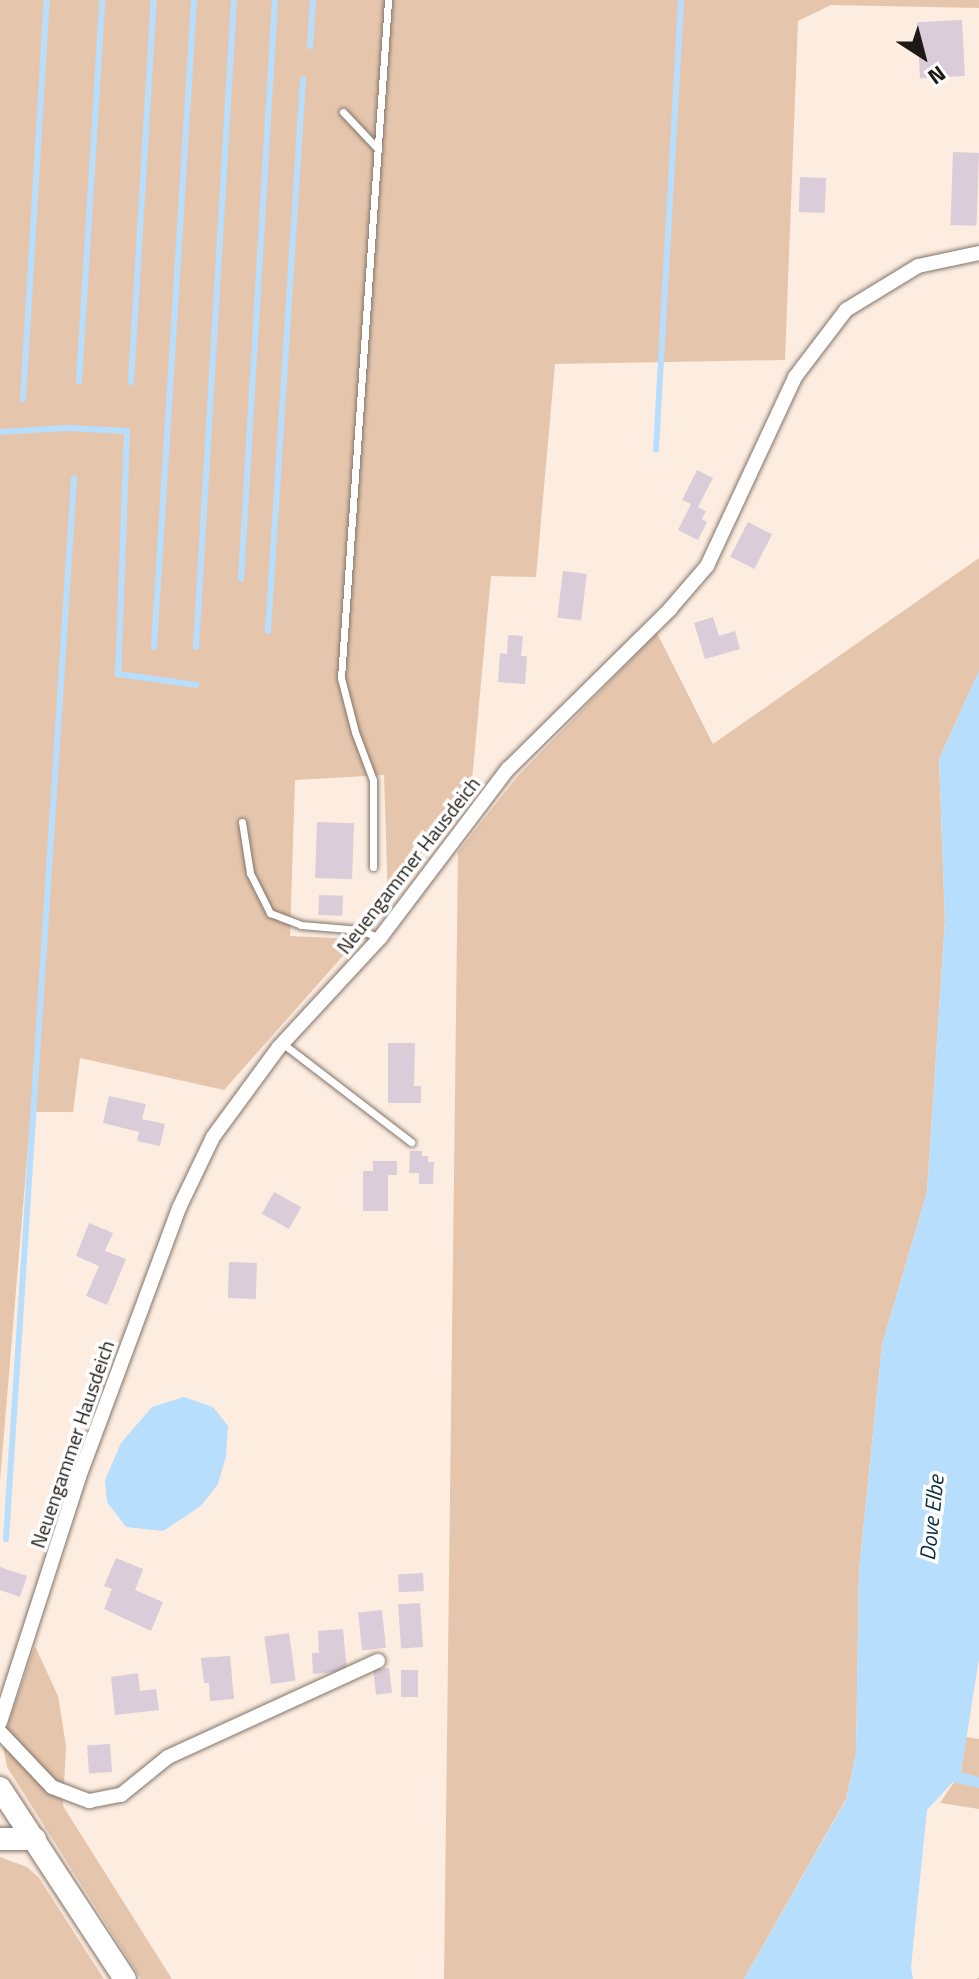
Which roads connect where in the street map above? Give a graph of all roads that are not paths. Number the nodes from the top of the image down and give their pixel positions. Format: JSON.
{"nodes":[{"id":1,"x":388,"y":0,"type":"edge"},
{"id":2,"x":343,"y":112,"type":"dead end"},
{"id":3,"x":378,"y":149,"type":"junction"},
{"id":4,"x":979,"y":253,"type":"edge"},
{"id":5,"x":242,"y":822,"type":"dead end"},
{"id":6,"x":373,"y":867,"type":"dead end"},
{"id":7,"x":380,"y":938,"type":"junction"},
{"id":8,"x":282,"y":1043,"type":"junction"},
{"id":9,"x":411,"y":1142,"type":"dead end"},
{"id":10,"x":378,"y":1661,"type":"dead end"},
{"id":11,"x":0,"y":1722,"type":"edge"},
{"id":12,"x":0,"y":1732,"type":"edge"},
{"id":13,"x":0,"y":1788,"type":"edge"},
{"id":14,"x":0,"y":1839,"type":"edge"},
{"id":15,"x":35,"y":1839,"type":"junction"},
{"id":16,"x":125,"y":1979,"type":"edge"}],
"edges":[{"from":1,"to":3,"type":"lane"},
{"from":2,"to":3,"type":"lane"},
{"from":3,"to":6,"type":"lane"},
{"from":4,"to":7,"type":"street","name":"Neuengammer Hausdeich"},
{"from":5,"to":7,"type":"lane"},
{"from":7,"to":8,"type":"street","name":"Neuengammer Hausdeich"},
{"from":8,"to":9,"type":"lane"},
{"from":8,"to":11,"type":"street","name":"Neuengammer Hausdeich"},
{"from":10,"to":12,"type":"street"},
{"from":13,"to":15,"type":"street"},
{"from":14,"to":15,"type":"street"},
{"from":15,"to":16,"type":"street"}]}
